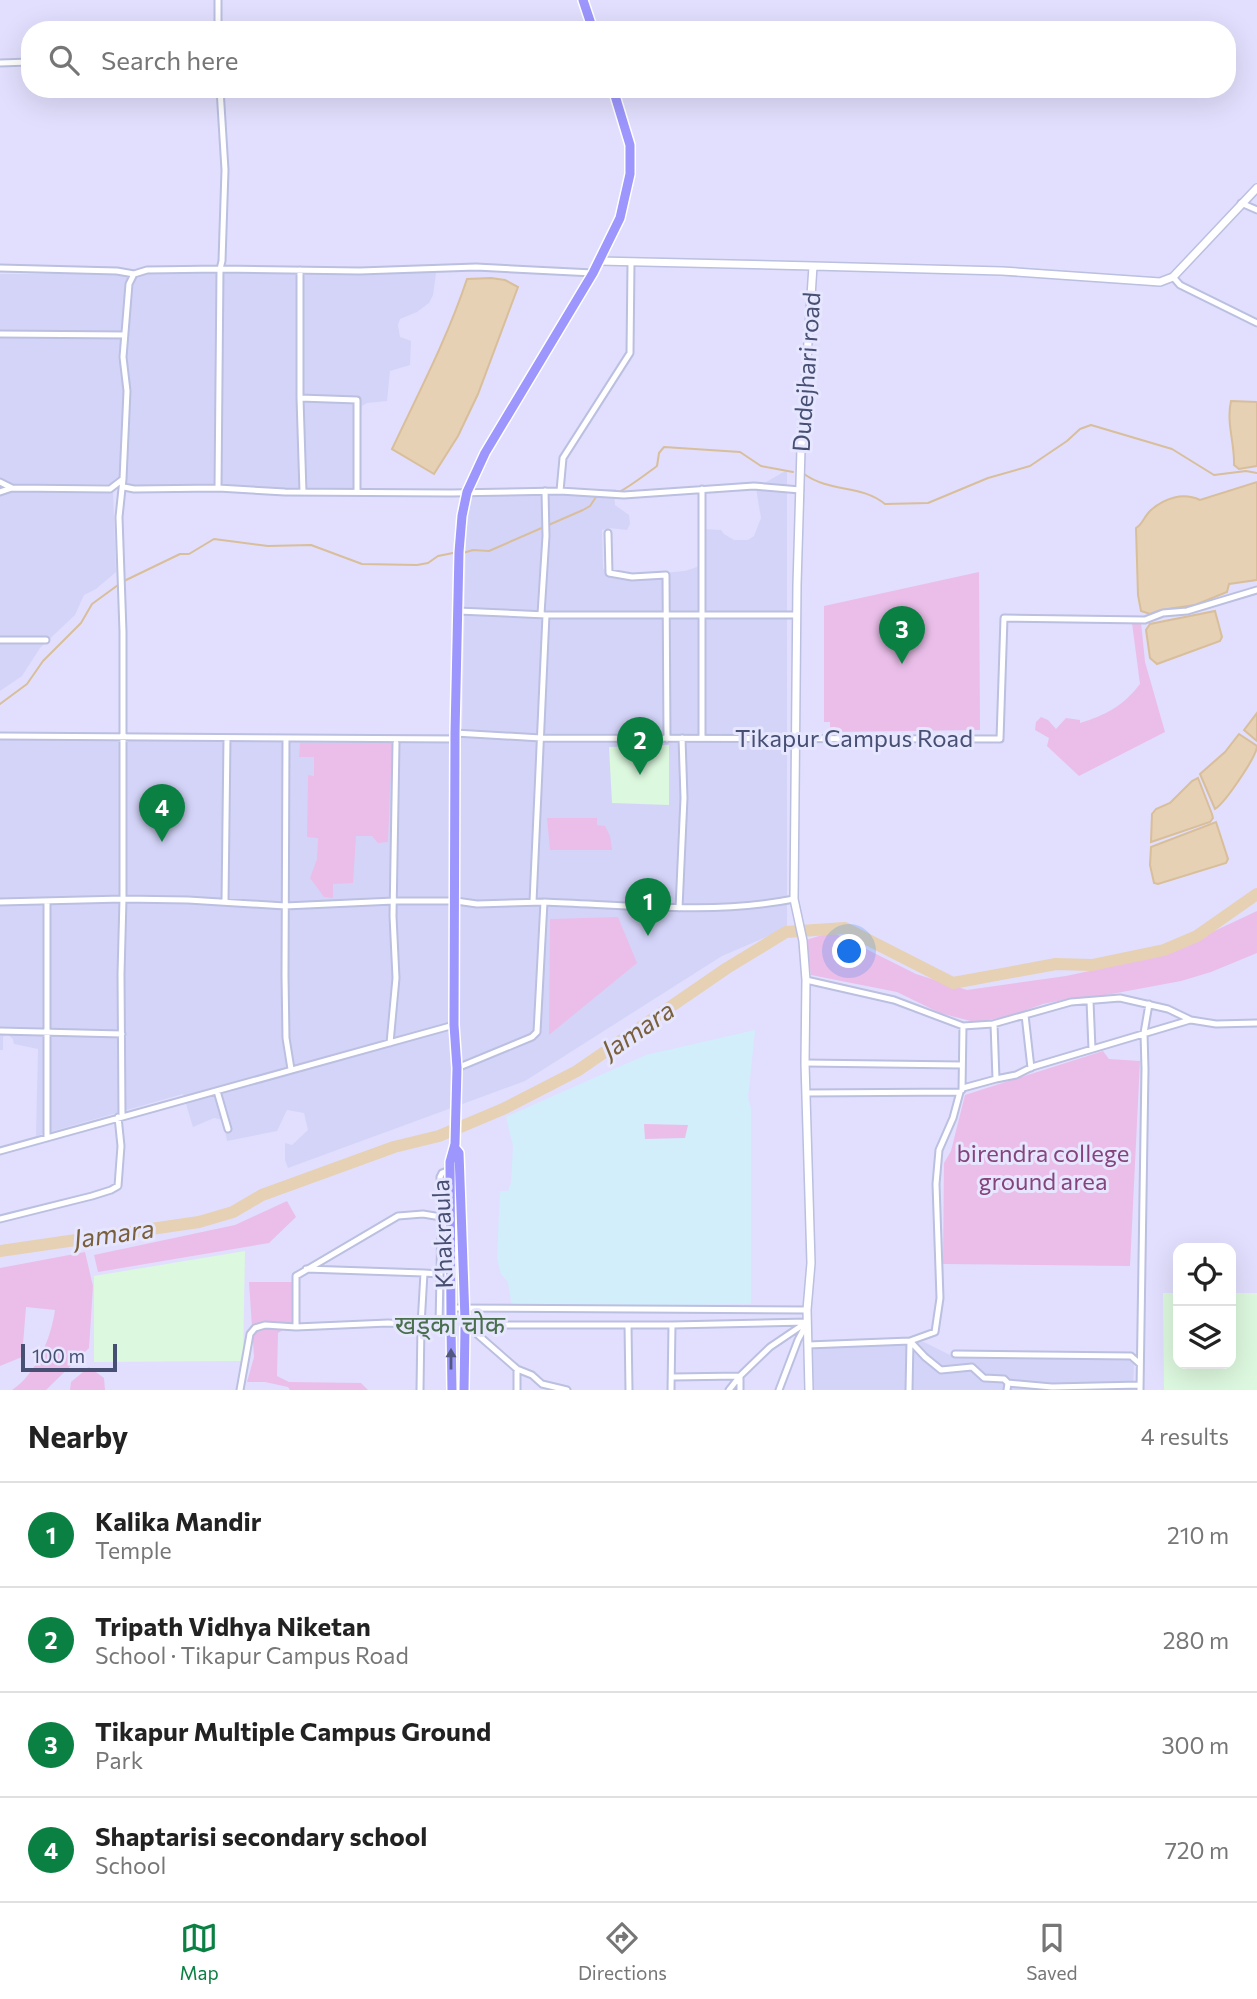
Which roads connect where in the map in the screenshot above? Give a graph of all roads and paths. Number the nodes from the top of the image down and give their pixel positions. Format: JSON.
{"nodes":[{"id":1,"x":218,"y":0,"type":"edge"},
{"id":2,"x":583,"y":0,"type":"edge"},
{"id":3,"x":218,"y":21,"type":"edge"},
{"id":4,"x":590,"y":21,"type":"edge"},
{"id":5,"x":21,"y":62,"type":"edge"},
{"id":6,"x":0,"y":63,"type":"edge"},
{"id":7,"x":221,"y":98,"type":"edge"},
{"id":8,"x":616,"y":98,"type":"edge"},
{"id":9,"x":1257,"y":188,"type":"edge"},
{"id":10,"x":1241,"y":203,"type":"junction"},
{"id":11,"x":1257,"y":210,"type":"edge"},
{"id":12,"x":599,"y":261,"type":"junction"},
{"id":13,"x":631,"y":263,"type":"junction"},
{"id":14,"x":813,"y":266,"type":"junction"},
{"id":15,"x":0,"y":268,"type":"edge"},
{"id":16,"x":220,"y":269,"type":"junction"},
{"id":17,"x":299,"y":270,"type":"junction"},
{"id":18,"x":593,"y":273,"type":"junction"},
{"id":19,"x":134,"y":274,"type":"junction"},
{"id":20,"x":1173,"y":277,"type":"junction"},
{"id":21,"x":1257,"y":323,"type":"edge"},
{"id":22,"x":0,"y":334,"type":"edge"},
{"id":23,"x":125,"y":335,"type":"junction"},
{"id":24,"x":300,"y":398,"type":"junction"},
{"id":25,"x":123,"y":479,"type":"junction"},
{"id":26,"x":0,"y":482,"type":"edge"},
{"id":27,"x":124,"y":487,"type":"junction"},
{"id":28,"x":12,"y":488,"type":"junction"},
{"id":29,"x":218,"y":488,"type":"junction"},
{"id":30,"x":702,"y":489,"type":"junction"},
{"id":31,"x":800,"y":490,"type":"junction"},
{"id":32,"x":545,"y":491,"type":"junction"},
{"id":33,"x":560,"y":491,"type":"junction"},
{"id":34,"x":0,"y":492,"type":"edge"},
{"id":35,"x":303,"y":492,"type":"junction"},
{"id":36,"x":358,"y":492,"type":"junction"},
{"id":37,"x":467,"y":492,"type":"junction"},
{"id":38,"x":608,"y":533,"type":"dead end"},
{"id":39,"x":1257,"y":590,"type":"edge"},
{"id":40,"x":458,"y":611,"type":"junction"},
{"id":41,"x":543,"y":614,"type":"junction"},
{"id":42,"x":700,"y":614,"type":"junction"},
{"id":43,"x":666,"y":615,"type":"junction"},
{"id":44,"x":796,"y":615,"type":"junction"},
{"id":45,"x":0,"y":640,"type":"edge"},
{"id":46,"x":46,"y":640,"type":"dead end"},
{"id":47,"x":0,"y":736,"type":"edge"},
{"id":48,"x":455,"y":736,"type":"junction"},
{"id":49,"x":227,"y":738,"type":"junction"},
{"id":50,"x":286,"y":738,"type":"junction"},
{"id":51,"x":541,"y":738,"type":"junction"},
{"id":52,"x":667,"y":738,"type":"junction"},
{"id":53,"x":682,"y":738,"type":"junction"},
{"id":54,"x":702,"y":738,"type":"junction"},
{"id":55,"x":796,"y":738,"type":"junction"},
{"id":56,"x":121,"y":739,"type":"junction"},
{"id":57,"x":397,"y":743,"type":"dead end"},
{"id":58,"x":123,"y":899,"type":"junction"},
{"id":59,"x":794,"y":899,"type":"junction"},
{"id":60,"x":47,"y":901,"type":"junction"},
{"id":61,"x":394,"y":901,"type":"junction"},
{"id":62,"x":456,"y":901,"type":"junction"},
{"id":63,"x":0,"y":902,"type":"edge"},
{"id":64,"x":225,"y":902,"type":"junction"},
{"id":65,"x":533,"y":902,"type":"junction"},
{"id":66,"x":544,"y":902,"type":"junction"},
{"id":67,"x":285,"y":906,"type":"junction"},
{"id":68,"x":679,"y":908,"type":"junction"},
{"id":69,"x":806,"y":980,"type":"junction"},
{"id":70,"x":1090,"y":1001,"type":"junction"},
{"id":71,"x":1149,"y":1004,"type":"junction"},
{"id":72,"x":1026,"y":1015,"type":"junction"},
{"id":73,"x":1191,"y":1020,"type":"junction"},
{"id":74,"x":1257,"y":1023,"type":"edge"},
{"id":75,"x":994,"y":1024,"type":"junction"},
{"id":76,"x":454,"y":1025,"type":"junction"},
{"id":77,"x":963,"y":1026,"type":"junction"},
{"id":78,"x":0,"y":1031,"type":"edge"},
{"id":79,"x":46,"y":1033,"type":"junction"},
{"id":80,"x":1144,"y":1033,"type":"junction"},
{"id":81,"x":122,"y":1034,"type":"junction"},
{"id":82,"x":390,"y":1043,"type":"junction"},
{"id":83,"x":1093,"y":1049,"type":"junction"},
{"id":84,"x":805,"y":1063,"type":"junction"},
{"id":85,"x":961,"y":1065,"type":"junction"},
{"id":86,"x":457,"y":1068,"type":"junction"},
{"id":87,"x":1031,"y":1068,"type":"junction"},
{"id":88,"x":291,"y":1069,"type":"junction"},
{"id":89,"x":996,"y":1079,"type":"junction"},
{"id":90,"x":962,"y":1090,"type":"junction"},
{"id":91,"x":217,"y":1091,"type":"junction"},
{"id":92,"x":806,"y":1094,"type":"junction"},
{"id":93,"x":120,"y":1116,"type":"junction"},
{"id":94,"x":228,"y":1129,"type":"dead end"},
{"id":95,"x":47,"y":1138,"type":"junction"},
{"id":96,"x":455,"y":1146,"type":"junction"},
{"id":97,"x":0,"y":1151,"type":"edge"},
{"id":98,"x":450,"y":1170,"type":"junction"},
{"id":99,"x":441,"y":1217,"type":"junction"},
{"id":100,"x":0,"y":1219,"type":"edge"},
{"id":101,"x":306,"y":1269,"type":"junction"},
{"id":102,"x":424,"y":1273,"type":"junction"},
{"id":103,"x":440,"y":1274,"type":"junction"},
{"id":104,"x":450,"y":1308,"type":"junction"},
{"id":105,"x":466,"y":1308,"type":"junction"},
{"id":106,"x":807,"y":1310,"type":"junction"},
{"id":107,"x":807,"y":1322,"type":"junction"},
{"id":108,"x":451,"y":1324,"type":"junction"},
{"id":109,"x":467,"y":1324,"type":"junction"},
{"id":110,"x":421,"y":1325,"type":"junction"},
{"id":111,"x":439,"y":1325,"type":"junction"},
{"id":112,"x":628,"y":1325,"type":"junction"},
{"id":113,"x":672,"y":1325,"type":"junction"},
{"id":114,"x":296,"y":1327,"type":"junction"},
{"id":115,"x":910,"y":1341,"type":"junction"},
{"id":116,"x":808,"y":1345,"type":"junction"},
{"id":117,"x":955,"y":1354,"type":"dead end"},
{"id":118,"x":1140,"y":1364,"type":"junction"},
{"id":119,"x":517,"y":1369,"type":"junction"},
{"id":120,"x":740,"y":1376,"type":"junction"},
{"id":121,"x":673,"y":1377,"type":"junction"},
{"id":122,"x":1008,"y":1387,"type":"edge"},
{"id":123,"x":1140,"y":1387,"type":"edge"},
{"id":124,"x":558,"y":1389,"type":"edge"},
{"id":125,"x":1052,"y":1389,"type":"edge"},
{"id":126,"x":240,"y":1390,"type":"edge"},
{"id":127,"x":420,"y":1390,"type":"edge"},
{"id":128,"x":452,"y":1390,"type":"edge"},
{"id":129,"x":464,"y":1390,"type":"edge"},
{"id":130,"x":517,"y":1390,"type":"edge"},
{"id":131,"x":567,"y":1390,"type":"edge"},
{"id":132,"x":629,"y":1390,"type":"edge"},
{"id":133,"x":671,"y":1390,"type":"edge"},
{"id":134,"x":729,"y":1390,"type":"edge"},
{"id":135,"x":740,"y":1390,"type":"edge"},
{"id":136,"x":779,"y":1390,"type":"edge"},
{"id":137,"x":809,"y":1390,"type":"edge"},
{"id":138,"x":909,"y":1390,"type":"edge"}],
"edges":[{"from":1,"to":3,"type":"street"},
{"from":2,"to":4,"type":"main road"},
{"from":5,"to":6,"type":"street"},
{"from":7,"to":16,"type":"street"},
{"from":8,"to":12,"type":"main road"},
{"from":9,"to":10,"type":"street"},
{"from":10,"to":11,"type":"street"},
{"from":10,"to":20,"type":"street"},
{"from":12,"to":13,"type":"street"},
{"from":12,"to":18,"type":"main road"},
{"from":13,"to":14,"type":"street"},
{"from":13,"to":33,"type":"street"},
{"from":14,"to":20,"type":"street","name":"Dudejhari road"},
{"from":14,"to":31,"type":"street","name":"Dudejhari road"},
{"from":15,"to":19,"type":"street"},
{"from":16,"to":17,"type":"street"},
{"from":16,"to":19,"type":"street"},
{"from":16,"to":29,"type":"street"},
{"from":17,"to":18,"type":"street"},
{"from":17,"to":24,"type":"street"},
{"from":18,"to":37,"type":"main road"},
{"from":19,"to":23,"type":"street"},
{"from":20,"to":21,"type":"street"},
{"from":22,"to":23,"type":"street"},
{"from":23,"to":25,"type":"street"},
{"from":24,"to":35,"type":"street"},
{"from":24,"to":36,"type":"street"},
{"from":25,"to":27,"type":"street"},
{"from":25,"to":28,"type":"street"},
{"from":26,"to":28,"type":"street"},
{"from":27,"to":29,"type":"street"},
{"from":27,"to":56,"type":"street"},
{"from":28,"to":34,"type":"street"},
{"from":29,"to":35,"type":"street"},
{"from":30,"to":31,"type":"street"},
{"from":30,"to":33,"type":"street"},
{"from":30,"to":42,"type":"street"},
{"from":31,"to":44,"type":"street","name":"Dudejhari road"},
{"from":32,"to":33,"type":"street"},
{"from":32,"to":37,"type":"street"},
{"from":32,"to":41,"type":"street"},
{"from":35,"to":36,"type":"street"},
{"from":36,"to":37,"type":"street"},
{"from":37,"to":40,"type":"main road"},
{"from":38,"to":43,"type":"street"},
{"from":39,"to":55,"type":"street","name":"Tikapur Campus Road"},
{"from":40,"to":41,"type":"street"},
{"from":40,"to":48,"type":"main road"},
{"from":41,"to":43,"type":"street"},
{"from":41,"to":51,"type":"street"},
{"from":42,"to":43,"type":"street"},
{"from":42,"to":44,"type":"street"},
{"from":42,"to":54,"type":"street"},
{"from":43,"to":52,"type":"street"},
{"from":44,"to":55,"type":"street","name":"Dudejhari road"},
{"from":45,"to":46,"type":"street"},
{"from":47,"to":56,"type":"street","name":"Tikapur Campus Road"},
{"from":48,"to":50,"type":"street","name":"Tikapur Campus Road"},
{"from":48,"to":51,"type":"street","name":"Tikapur Campus Road"},
{"from":48,"to":62,"type":"main road"},
{"from":49,"to":50,"type":"street","name":"Tikapur Campus Road"},
{"from":49,"to":56,"type":"street","name":"Tikapur Campus Road"},
{"from":49,"to":64,"type":"street"},
{"from":50,"to":67,"type":"street"},
{"from":51,"to":52,"type":"street","name":"Tikapur Campus Road"},
{"from":51,"to":65,"type":"street"},
{"from":52,"to":53,"type":"street","name":"Tikapur Campus Road"},
{"from":53,"to":54,"type":"street","name":"Tikapur Campus Road"},
{"from":53,"to":68,"type":"street"},
{"from":54,"to":55,"type":"street","name":"Tikapur Campus Road"},
{"from":55,"to":59,"type":"street","name":"Dudejhari road"},
{"from":56,"to":58,"type":"street"},
{"from":57,"to":61,"type":"street"},
{"from":58,"to":60,"type":"street"},
{"from":58,"to":64,"type":"street"},
{"from":58,"to":81,"type":"street"},
{"from":59,"to":68,"type":"street"},
{"from":59,"to":69,"type":"street","name":"Dudejhari road"},
{"from":60,"to":63,"type":"street"},
{"from":60,"to":79,"type":"street"},
{"from":61,"to":62,"type":"street"},
{"from":61,"to":67,"type":"street"},
{"from":61,"to":82,"type":"street"},
{"from":62,"to":65,"type":"street"},
{"from":62,"to":76,"type":"main road"},
{"from":64,"to":67,"type":"street"},
{"from":65,"to":66,"type":"street"},
{"from":66,"to":68,"type":"street"},
{"from":66,"to":86,"type":"street"},
{"from":67,"to":88,"type":"street"},
{"from":69,"to":77,"type":"street"},
{"from":69,"to":84,"type":"street","name":"Dudejhari road"},
{"from":70,"to":71,"type":"street"},
{"from":70,"to":72,"type":"street"},
{"from":70,"to":83,"type":"street"},
{"from":71,"to":73,"type":"street"},
{"from":71,"to":80,"type":"street"},
{"from":72,"to":75,"type":"street"},
{"from":72,"to":87,"type":"street"},
{"from":73,"to":74,"type":"street"},
{"from":73,"to":80,"type":"street"},
{"from":75,"to":77,"type":"street"},
{"from":75,"to":89,"type":"street"},
{"from":76,"to":82,"type":"street"},
{"from":76,"to":86,"type":"main road"},
{"from":77,"to":85,"type":"street"},
{"from":78,"to":79,"type":"street"},
{"from":79,"to":81,"type":"street"},
{"from":79,"to":95,"type":"street"},
{"from":80,"to":83,"type":"street"},
{"from":80,"to":118,"type":"street"},
{"from":81,"to":93,"type":"street"},
{"from":82,"to":88,"type":"street"},
{"from":83,"to":87,"type":"street"},
{"from":84,"to":85,"type":"street"},
{"from":84,"to":92,"type":"street","name":"Dudejhari road"},
{"from":85,"to":90,"type":"street"},
{"from":86,"to":96,"type":"main road"},
{"from":87,"to":89,"type":"street"},
{"from":88,"to":91,"type":"street"},
{"from":89,"to":90,"type":"street"},
{"from":90,"to":92,"type":"street"},
{"from":90,"to":115,"type":"street"},
{"from":91,"to":93,"type":"street"},
{"from":91,"to":94,"type":"street"},
{"from":92,"to":106,"type":"street","name":"Dudejhari road"},
{"from":93,"to":95,"type":"street"},
{"from":93,"to":100,"type":"street"},
{"from":95,"to":97,"type":"street"},
{"from":96,"to":98,"type":"main road","name":"Khakraula"},
{"from":96,"to":105,"type":"main road","name":"Khakraula"},
{"from":98,"to":99,"type":"street"},
{"from":98,"to":104,"type":"main road","name":"Khakraula"},
{"from":99,"to":101,"type":"street"},
{"from":99,"to":103,"type":"street"},
{"from":101,"to":102,"type":"street"},
{"from":101,"to":114,"type":"street"},
{"from":102,"to":103,"type":"street"},
{"from":102,"to":110,"type":"street"},
{"from":103,"to":111,"type":"street"},
{"from":104,"to":105,"type":"street"},
{"from":104,"to":108,"type":"main road","name":"Khakraula"},
{"from":105,"to":106,"type":"street"},
{"from":105,"to":109,"type":"main road","name":"Khakraula"},
{"from":106,"to":107,"type":"street","name":"Dudejhari road"},
{"from":107,"to":113,"type":"street"},
{"from":107,"to":116,"type":"street","name":"Dudejhari road"},
{"from":107,"to":120,"type":"street"},
{"from":107,"to":136,"type":"street"},
{"from":108,"to":109,"type":"main road"},
{"from":108,"to":109,"type":"main road","name":"Khakraula"},
{"from":108,"to":111,"type":"street"},
{"from":128,"to":108,"type":"main road","one_way":true},
{"from":109,"to":112,"type":"street"},
{"from":109,"to":119,"type":"street"},
{"from":109,"to":129,"type":"main road"},
{"from":110,"to":111,"type":"street"},
{"from":110,"to":114,"type":"street"},
{"from":110,"to":127,"type":"street"},
{"from":112,"to":113,"type":"street"},
{"from":112,"to":132,"type":"street"},
{"from":113,"to":121,"type":"street"},
{"from":114,"to":126,"type":"street"},
{"from":115,"to":116,"type":"street"},
{"from":115,"to":122,"type":"street"},
{"from":115,"to":138,"type":"street"},
{"from":116,"to":137,"type":"street","name":"Dudejhari road"},
{"from":117,"to":118,"type":"street"},
{"from":118,"to":123,"type":"street"},
{"from":119,"to":124,"type":"street"},
{"from":119,"to":130,"type":"street"},
{"from":120,"to":121,"type":"street"},
{"from":120,"to":134,"type":"street"},
{"from":120,"to":135,"type":"street"},
{"from":121,"to":133,"type":"street"},
{"from":122,"to":125,"type":"street"},
{"from":123,"to":125,"type":"street"},
{"from":124,"to":131,"type":"street"}]}
